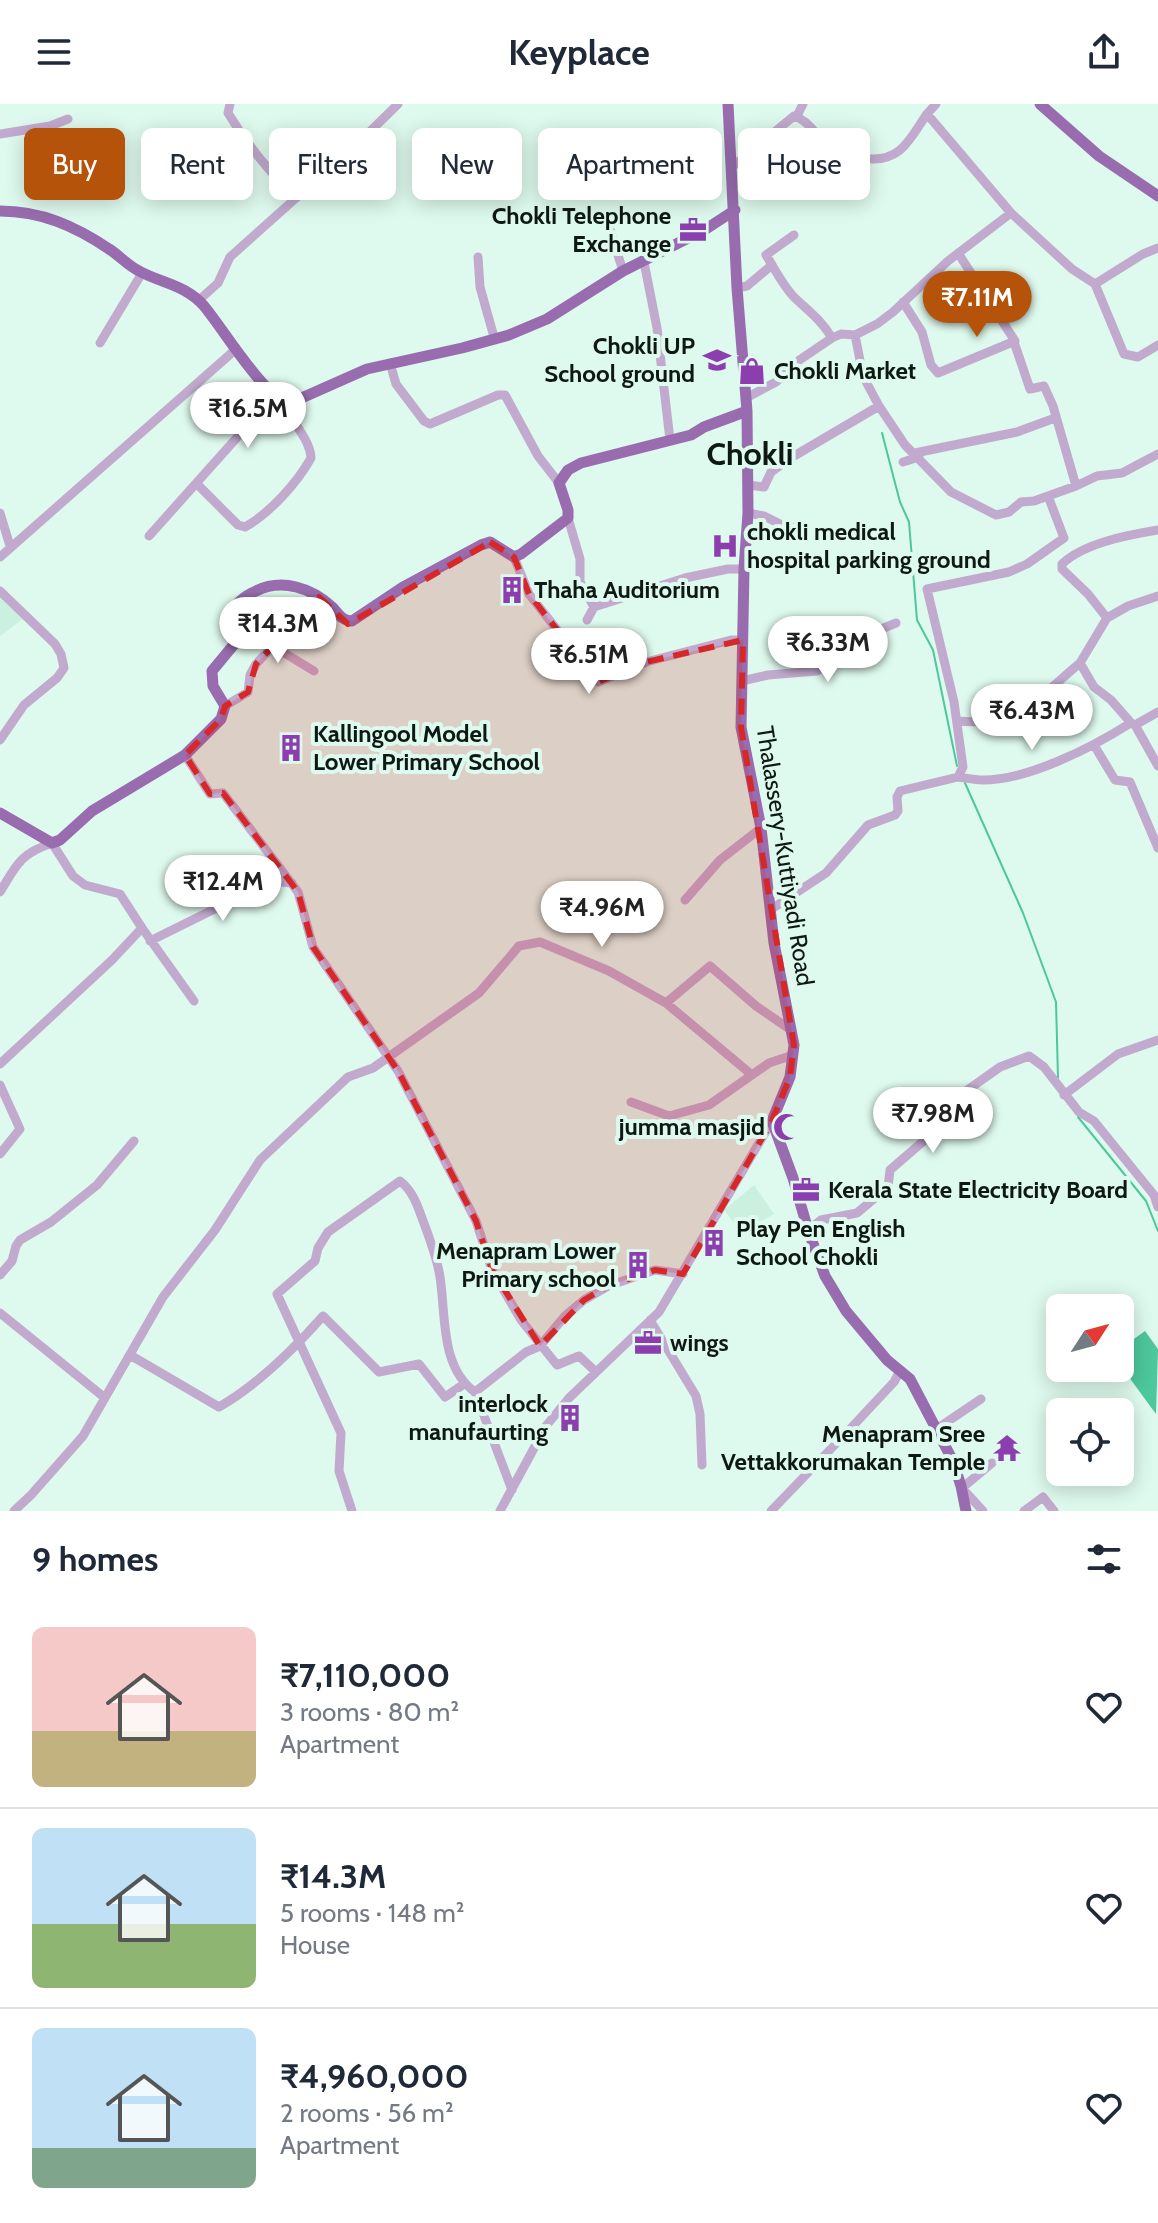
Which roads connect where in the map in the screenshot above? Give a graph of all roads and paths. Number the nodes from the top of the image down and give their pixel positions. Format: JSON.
{"nodes":[{"id":1,"x":230,"y":104,"type":"edge"},
{"id":2,"x":398,"y":104,"type":"edge"},
{"id":3,"x":728,"y":104,"type":"edge"},
{"id":4,"x":803,"y":104,"type":"edge"},
{"id":5,"x":936,"y":104,"type":"edge"},
{"id":6,"x":1040,"y":104,"type":"edge"},
{"id":7,"x":927,"y":114,"type":"junction"},
{"id":8,"x":797,"y":116,"type":"junction"},
{"id":9,"x":68,"y":119,"type":"dead end"},
{"id":10,"x":374,"y":128,"type":"edge"},
{"id":11,"x":0,"y":134,"type":"edge"},
{"id":12,"x":732,"y":167,"type":"junction"},
{"id":13,"x":269,"y":169,"type":"edge"},
{"id":14,"x":1158,"y":196,"type":"edge"},
{"id":15,"x":294,"y":200,"type":"edge"},
{"id":16,"x":735,"y":210,"type":"junction"},
{"id":17,"x":0,"y":211,"type":"edge"},
{"id":18,"x":1011,"y":213,"type":"junction"},
{"id":19,"x":606,"y":217,"type":"dead end"},
{"id":20,"x":794,"y":235,"type":"dead end"},
{"id":21,"x":1158,"y":248,"type":"edge"},
{"id":22,"x":958,"y":253,"type":"junction"},
{"id":23,"x":478,"y":257,"type":"dead end"},
{"id":24,"x":644,"y":262,"type":"junction"},
{"id":25,"x":772,"y":265,"type":"junction"},
{"id":26,"x":623,"y":271,"type":"junction"},
{"id":27,"x":142,"y":273,"type":"junction"},
{"id":28,"x":1095,"y":284,"type":"junction"},
{"id":29,"x":737,"y":288,"type":"junction"},
{"id":30,"x":198,"y":301,"type":"junction"},
{"id":31,"x":903,"y":302,"type":"junction"},
{"id":32,"x":855,"y":335,"type":"junction"},
{"id":33,"x":494,"y":337,"type":"junction"},
{"id":34,"x":832,"y":338,"type":"junction"},
{"id":35,"x":1014,"y":342,"type":"junction"},
{"id":36,"x":100,"y":343,"type":"dead end"},
{"id":37,"x":1158,"y":345,"type":"edge"},
{"id":38,"x":235,"y":350,"type":"junction"},
{"id":39,"x":390,"y":363,"type":"junction"},
{"id":40,"x":275,"y":395,"type":"junction"},
{"id":41,"x":288,"y":404,"type":"junction"},
{"id":42,"x":746,"y":405,"type":"junction"},
{"id":43,"x":879,"y":406,"type":"junction"},
{"id":44,"x":1055,"y":418,"type":"junction"},
{"id":45,"x":670,"y":440,"type":"junction"},
{"id":46,"x":1158,"y":454,"type":"edge"},
{"id":47,"x":917,"y":455,"type":"junction"},
{"id":48,"x":903,"y":462,"type":"dead end"},
{"id":49,"x":559,"y":483,"type":"junction"},
{"id":50,"x":197,"y":484,"type":"junction"},
{"id":51,"x":748,"y":485,"type":"junction"},
{"id":52,"x":1076,"y":486,"type":"junction"},
{"id":53,"x":1048,"y":496,"type":"junction"},
{"id":54,"x":0,"y":513,"type":"edge"},
{"id":55,"x":748,"y":513,"type":"junction"},
{"id":56,"x":568,"y":518,"type":"junction"},
{"id":57,"x":250,"y":524,"type":"junction"},
{"id":58,"x":806,"y":530,"type":"dead end"},
{"id":59,"x":1158,"y":530,"type":"edge"},
{"id":60,"x":234,"y":533,"type":"dead end"},
{"id":61,"x":149,"y":536,"type":"dead end"},
{"id":62,"x":1064,"y":538,"type":"junction"},
{"id":63,"x":10,"y":546,"type":"junction"},
{"id":64,"x":1071,"y":555,"type":"junction"},
{"id":65,"x":0,"y":557,"type":"edge"},
{"id":66,"x":514,"y":557,"type":"junction"},
{"id":67,"x":744,"y":569,"type":"junction"},
{"id":68,"x":0,"y":591,"type":"edge"},
{"id":69,"x":1158,"y":596,"type":"edge"},
{"id":70,"x":319,"y":597,"type":"junction"},
{"id":71,"x":594,"y":607,"type":"junction"},
{"id":72,"x":1107,"y":618,"type":"junction"},
{"id":73,"x":587,"y":620,"type":"dead end"},
{"id":74,"x":896,"y":623,"type":"dead end"},
{"id":75,"x":241,"y":636,"type":"junction"},
{"id":76,"x":743,"y":640,"type":"junction"},
{"id":77,"x":273,"y":646,"type":"junction"},
{"id":78,"x":1080,"y":663,"type":"junction"},
{"id":79,"x":314,"y":671,"type":"dead end"},
{"id":80,"x":742,"y":681,"type":"junction"},
{"id":81,"x":225,"y":706,"type":"junction"},
{"id":82,"x":1158,"y":712,"type":"edge"},
{"id":83,"x":957,"y":721,"type":"junction"},
{"id":84,"x":1132,"y":724,"type":"junction"},
{"id":85,"x":0,"y":740,"type":"edge"},
{"id":86,"x":1094,"y":745,"type":"junction"},
{"id":87,"x":185,"y":755,"type":"junction"},
{"id":88,"x":1158,"y":766,"type":"edge"},
{"id":89,"x":958,"y":777,"type":"junction"},
{"id":90,"x":0,"y":813,"type":"edge"},
{"id":91,"x":761,"y":828,"type":"junction"},
{"id":92,"x":52,"y":843,"type":"junction"},
{"id":93,"x":1158,"y":848,"type":"edge"},
{"id":94,"x":292,"y":883,"type":"junction"},
{"id":95,"x":0,"y":892,"type":"edge"},
{"id":96,"x":685,"y":900,"type":"dead end"},
{"id":97,"x":770,"y":910,"type":"junction"},
{"id":98,"x":142,"y":928,"type":"junction"},
{"id":99,"x":150,"y":941,"type":"junction"},
{"id":100,"x":194,"y":1001,"type":"dead end"},
{"id":101,"x":666,"y":1003,"type":"junction"},
{"id":102,"x":791,"y":1030,"type":"junction"},
{"id":103,"x":1158,"y":1040,"type":"edge"},
{"id":104,"x":793,"y":1055,"type":"junction"},
{"id":105,"x":389,"y":1057,"type":"junction"},
{"id":106,"x":0,"y":1064,"type":"edge"},
{"id":107,"x":752,"y":1075,"type":"junction"},
{"id":108,"x":0,"y":1085,"type":"edge"},
{"id":109,"x":1063,"y":1094,"type":"junction"},
{"id":110,"x":631,"y":1102,"type":"dead end"},
{"id":111,"x":772,"y":1121,"type":"junction"},
{"id":112,"x":134,"y":1141,"type":"dead end"},
{"id":113,"x":0,"y":1154,"type":"edge"},
{"id":114,"x":1158,"y":1207,"type":"edge"},
{"id":115,"x":808,"y":1230,"type":"junction"},
{"id":116,"x":683,"y":1274,"type":"junction"},
{"id":117,"x":0,"y":1275,"type":"edge"},
{"id":118,"x":0,"y":1313,"type":"edge"},
{"id":119,"x":650,"y":1320,"type":"junction"},
{"id":120,"x":299,"y":1343,"type":"junction"},
{"id":121,"x":540,"y":1346,"type":"junction"},
{"id":122,"x":130,"y":1355,"type":"junction"},
{"id":123,"x":900,"y":1371,"type":"junction"},
{"id":124,"x":596,"y":1372,"type":"junction"},
{"id":125,"x":464,"y":1384,"type":"junction"},
{"id":126,"x":475,"y":1392,"type":"junction"},
{"id":127,"x":105,"y":1398,"type":"junction"},
{"id":128,"x":981,"y":1399,"type":"dead end"},
{"id":129,"x":935,"y":1430,"type":"junction"},
{"id":130,"x":992,"y":1463,"type":"dead end"},
{"id":131,"x":702,"y":1465,"type":"dead end"},
{"id":132,"x":962,"y":1488,"type":"junction"},
{"id":133,"x":512,"y":1490,"type":"junction"},
{"id":134,"x":14,"y":1511,"type":"edge"},
{"id":135,"x":352,"y":1511,"type":"edge"},
{"id":136,"x":500,"y":1511,"type":"edge"},
{"id":137,"x":771,"y":1511,"type":"edge"},
{"id":138,"x":966,"y":1511,"type":"edge"},
{"id":139,"x":983,"y":1511,"type":"edge"},
{"id":140,"x":1024,"y":1511,"type":"edge"},
{"id":141,"x":1054,"y":1511,"type":"edge"}],
"edges":[{"from":1,"to":13,"type":"street"},
{"from":2,"to":10,"type":"street"},
{"from":3,"to":12,"type":"main road","name":"Thalassery-Kuttiyadi Road"},
{"from":4,"to":8,"type":"street"},
{"from":5,"to":7,"type":"street"},
{"from":6,"to":14,"type":"main road"},
{"from":7,"to":8,"type":"street"},
{"from":7,"to":18,"type":"street"},
{"from":8,"to":12,"type":"street"},
{"from":9,"to":11,"type":"street"},
{"from":12,"to":16,"type":"main road","name":"Thalassery-Kuttiyadi Road"},
{"from":15,"to":30,"type":"street"},
{"from":16,"to":24,"type":"main road"},
{"from":16,"to":29,"type":"main road","name":"Thalassery-Kuttiyadi Road"},
{"from":17,"to":27,"type":"main road"},
{"from":18,"to":22,"type":"street"},
{"from":18,"to":28,"type":"street"},
{"from":19,"to":26,"type":"street"},
{"from":20,"to":25,"type":"street"},
{"from":21,"to":28,"type":"street"},
{"from":22,"to":31,"type":"street"},
{"from":22,"to":35,"type":"street"},
{"from":23,"to":33,"type":"street"},
{"from":24,"to":26,"type":"main road"},
{"from":24,"to":45,"type":"street"},
{"from":25,"to":29,"type":"street"},
{"from":25,"to":34,"type":"street"},
{"from":26,"to":33,"type":"main road"},
{"from":27,"to":30,"type":"main road"},
{"from":27,"to":36,"type":"street"},
{"from":28,"to":37,"type":"street"},
{"from":29,"to":42,"type":"main road","name":"Thalassery-Kuttiyadi Road"},
{"from":30,"to":38,"type":"main road"},
{"from":31,"to":32,"type":"street"},
{"from":31,"to":35,"type":"street"},
{"from":32,"to":34,"type":"street"},
{"from":32,"to":43,"type":"street"},
{"from":33,"to":39,"type":"main road"},
{"from":34,"to":42,"type":"street"},
{"from":35,"to":44,"type":"street"},
{"from":38,"to":40,"type":"main road"},
{"from":38,"to":63,"type":"street"},
{"from":39,"to":41,"type":"main road"},
{"from":39,"to":49,"type":"street"},
{"from":40,"to":41,"type":"main road"},
{"from":40,"to":50,"type":"street"},
{"from":41,"to":57,"type":"street"},
{"from":42,"to":45,"type":"main road"},
{"from":42,"to":51,"type":"main road","name":"Thalassery-Kuttiyadi Road"},
{"from":43,"to":47,"type":"street"},
{"from":43,"to":51,"type":"street"},
{"from":44,"to":47,"type":"street"},
{"from":44,"to":52,"type":"street"},
{"from":45,"to":49,"type":"main road"},
{"from":46,"to":52,"type":"street"},
{"from":47,"to":48,"type":"street"},
{"from":47,"to":53,"type":"street"},
{"from":49,"to":56,"type":"main road"},
{"from":50,"to":57,"type":"street"},
{"from":50,"to":61,"type":"street"},
{"from":51,"to":55,"type":"main road","name":"Thalassery-Kuttiyadi Road"},
{"from":52,"to":53,"type":"street"},
{"from":53,"to":62,"type":"street"},
{"from":54,"to":63,"type":"street"},
{"from":55,"to":58,"type":"street"},
{"from":55,"to":67,"type":"main road","name":"Thalassery-Kuttiyadi Road"},
{"from":56,"to":66,"type":"main road"},
{"from":56,"to":71,"type":"street"},
{"from":57,"to":60,"type":"street"},
{"from":59,"to":64,"type":"street"},
{"from":62,"to":64,"type":"street"},
{"from":62,"to":83,"type":"street"},
{"from":63,"to":65,"type":"street"},
{"from":64,"to":72,"type":"street"},
{"from":66,"to":70,"type":"main road"},
{"from":66,"to":76,"type":"street"},
{"from":67,"to":71,"type":"street"},
{"from":67,"to":76,"type":"main road","name":"Thalassery-Kuttiyadi Road"},
{"from":68,"to":85,"type":"street"},
{"from":69,"to":72,"type":"street"},
{"from":70,"to":75,"type":"main road"},
{"from":70,"to":77,"type":"street"},
{"from":71,"to":73,"type":"street"},
{"from":72,"to":78,"type":"street"},
{"from":74,"to":80,"type":"street"},
{"from":75,"to":77,"type":"street"},
{"from":75,"to":81,"type":"main road"},
{"from":76,"to":80,"type":"main road","name":"Thalassery-Kuttiyadi Road"},
{"from":77,"to":79,"type":"street"},
{"from":77,"to":81,"type":"street"},
{"from":78,"to":83,"type":"street"},
{"from":78,"to":84,"type":"street"},
{"from":80,"to":91,"type":"main road","name":"Thalassery-Kuttiyadi Road"},
{"from":81,"to":87,"type":"main road"},
{"from":82,"to":84,"type":"street"},
{"from":83,"to":89,"type":"street"},
{"from":84,"to":86,"type":"street"},
{"from":84,"to":88,"type":"street"},
{"from":86,"to":89,"type":"street"},
{"from":86,"to":93,"type":"street"},
{"from":87,"to":92,"type":"main road"},
{"from":87,"to":94,"type":"street"},
{"from":89,"to":97,"type":"street"},
{"from":90,"to":92,"type":"main road"},
{"from":91,"to":96,"type":"street"},
{"from":91,"to":97,"type":"main road","name":"Thalassery-Kuttiyadi Road"},
{"from":92,"to":95,"type":"street"},
{"from":92,"to":98,"type":"street"},
{"from":94,"to":99,"type":"street"},
{"from":94,"to":105,"type":"street"},
{"from":97,"to":102,"type":"main road","name":"Thalassery-Kuttiyadi Road"},
{"from":98,"to":99,"type":"street"},
{"from":98,"to":106,"type":"street"},
{"from":99,"to":100,"type":"street"},
{"from":101,"to":102,"type":"street"},
{"from":101,"to":105,"type":"street"},
{"from":101,"to":107,"type":"street"},
{"from":102,"to":104,"type":"main road","name":"Thalassery-Kuttiyadi Road"},
{"from":103,"to":109,"type":"street"},
{"from":104,"to":107,"type":"street"},
{"from":104,"to":111,"type":"main road","name":"Thalassery-Kuttiyadi Road"},
{"from":105,"to":121,"type":"street"},
{"from":105,"to":122,"type":"street"},
{"from":107,"to":110,"type":"street"},
{"from":108,"to":113,"type":"street"},
{"from":109,"to":114,"type":"street"},
{"from":109,"to":115,"type":"street"},
{"from":111,"to":115,"type":"main road"},
{"from":111,"to":116,"type":"street"},
{"from":112,"to":117,"type":"street"},
{"from":115,"to":123,"type":"main road"},
{"from":116,"to":119,"type":"street"},
{"from":116,"to":121,"type":"street"},
{"from":118,"to":127,"type":"street"},
{"from":119,"to":124,"type":"street"},
{"from":119,"to":131,"type":"street"},
{"from":120,"to":122,"type":"street"},
{"from":120,"to":125,"type":"street"},
{"from":120,"to":125,"type":"street"},
{"from":120,"to":135,"type":"street"},
{"from":121,"to":124,"type":"street"},
{"from":121,"to":126,"type":"street"},
{"from":122,"to":127,"type":"street"},
{"from":123,"to":129,"type":"main road"},
{"from":123,"to":137,"type":"street"},
{"from":124,"to":133,"type":"street"},
{"from":125,"to":126,"type":"street"},
{"from":126,"to":133,"type":"street"},
{"from":127,"to":134,"type":"street"},
{"from":128,"to":129,"type":"street"},
{"from":129,"to":132,"type":"main road"},
{"from":130,"to":132,"type":"street"},
{"from":132,"to":138,"type":"main road"},
{"from":132,"to":139,"type":"street"},
{"from":133,"to":136,"type":"street"},
{"from":140,"to":141,"type":"street"}]}
